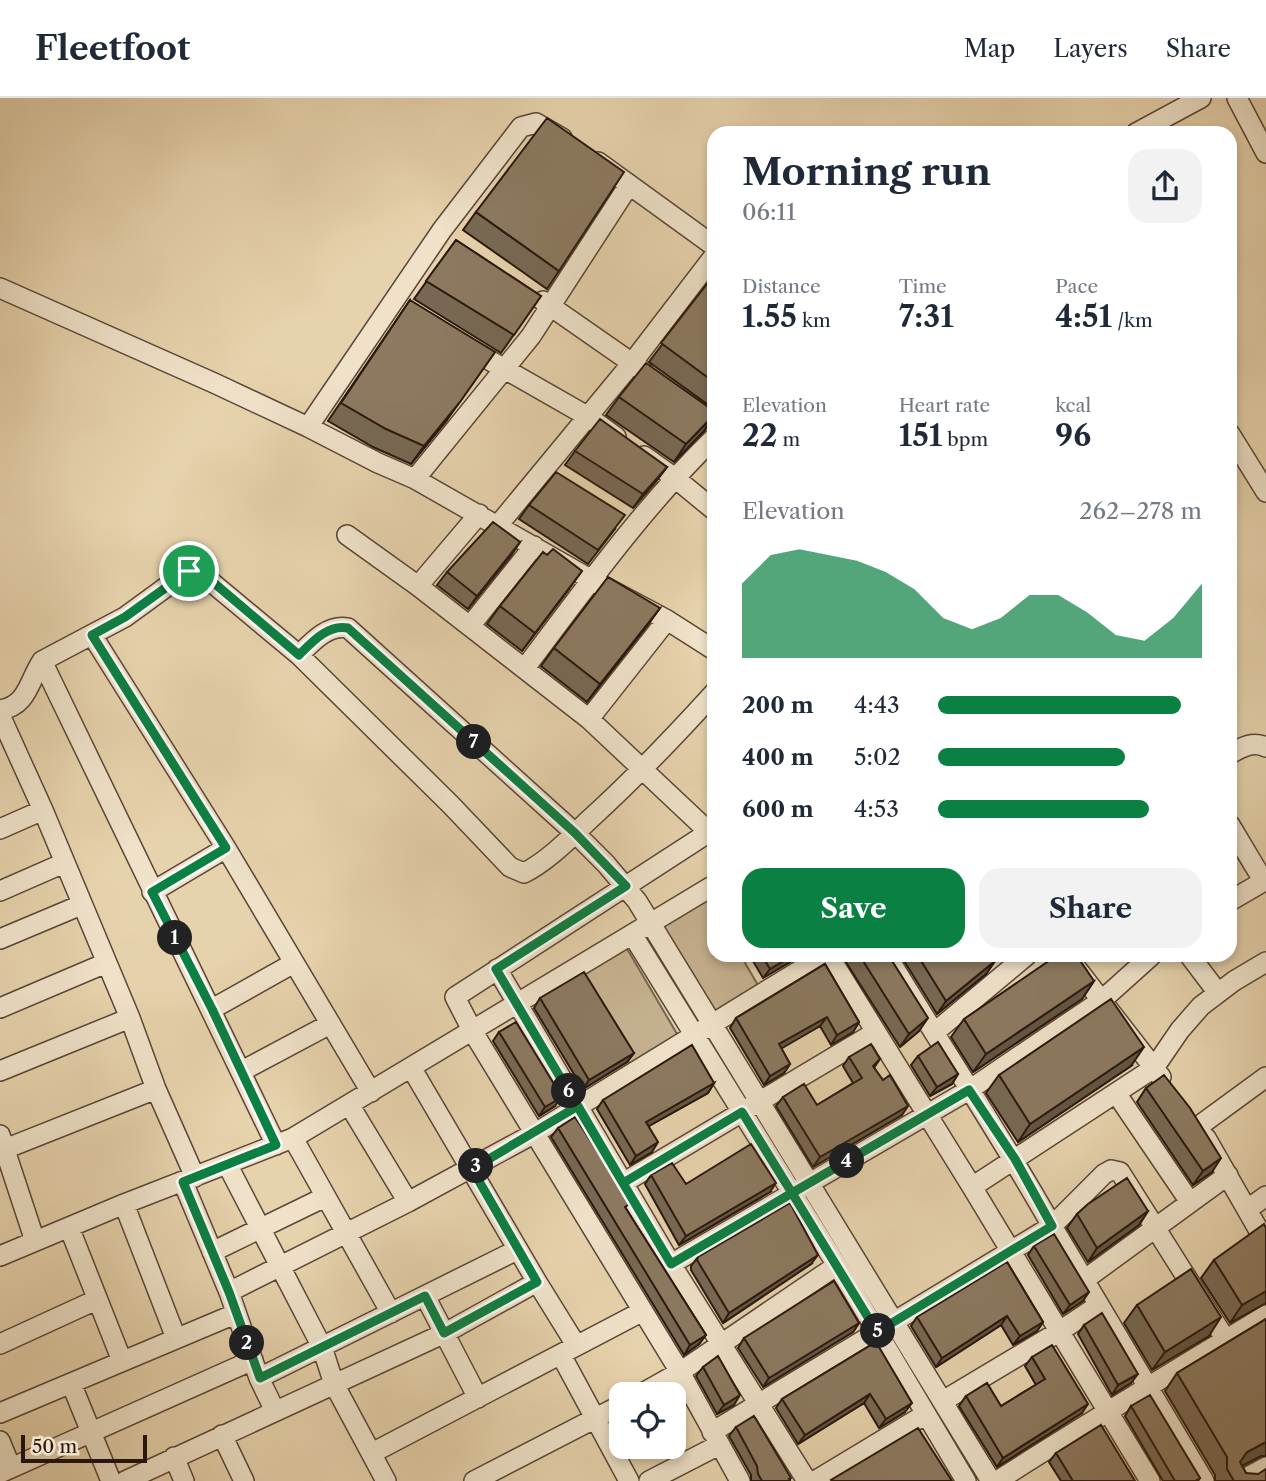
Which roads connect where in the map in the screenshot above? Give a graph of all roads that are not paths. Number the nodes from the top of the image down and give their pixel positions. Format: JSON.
{"nodes":[{"id":1,"x":1202,"y":98,"type":"edge"},
{"id":2,"x":1237,"y":98,"type":"edge"},
{"id":3,"x":1149,"y":126,"type":"edge"},
{"id":4,"x":1266,"y":153,"type":"edge"},
{"id":5,"x":629,"y":185,"type":"junction"},
{"id":6,"x":707,"y":241,"type":"edge"},
{"id":7,"x":707,"y":265,"type":"edge"},
{"id":8,"x":0,"y":288,"type":"edge"},
{"id":9,"x":530,"y":291,"type":"edge"},
{"id":10,"x":552,"y":307,"type":"junction"},
{"id":11,"x":450,"y":337,"type":"edge"},
{"id":12,"x":632,"y":363,"type":"junction"},
{"id":13,"x":505,"y":370,"type":"junction"},
{"id":14,"x":652,"y":378,"type":"edge"},
{"id":15,"x":587,"y":416,"type":"junction"},
{"id":16,"x":308,"y":427,"type":"junction"},
{"id":17,"x":1237,"y":441,"type":"edge"},
{"id":18,"x":707,"y":445,"type":"edge"},
{"id":19,"x":1259,"y":462,"type":"edge"},
{"id":20,"x":675,"y":478,"type":"junction"},
{"id":21,"x":415,"y":479,"type":"junction"},
{"id":22,"x":1266,"y":492,"type":"edge"},
{"id":23,"x":707,"y":504,"type":"edge"},
{"id":24,"x":614,"y":510,"type":"edge"},
{"id":25,"x":479,"y":514,"type":"junction"},
{"id":26,"x":499,"y":524,"type":"junction"},
{"id":27,"x":637,"y":525,"type":"junction"},
{"id":28,"x":347,"y":535,"type":"dead end"},
{"id":29,"x":534,"y":546,"type":"junction"},
{"id":30,"x":592,"y":579,"type":"junction"},
{"id":31,"x":418,"y":586,"type":"junction"},
{"id":32,"x":667,"y":620,"type":"junction"},
{"id":33,"x":470,"y":626,"type":"junction"},
{"id":34,"x":92,"y":635,"type":"junction"},
{"id":35,"x":707,"y":640,"type":"edge"},
{"id":36,"x":299,"y":655,"type":"junction"},
{"id":37,"x":42,"y":661,"type":"junction"},
{"id":38,"x":525,"y":668,"type":"junction"},
{"id":39,"x":707,"y":701,"type":"edge"},
{"id":40,"x":0,"y":709,"type":"edge"},
{"id":41,"x":0,"y":715,"type":"edge"},
{"id":42,"x":589,"y":719,"type":"junction"},
{"id":43,"x":1266,"y":747,"type":"edge"},
{"id":44,"x":1237,"y":751,"type":"edge"},
{"id":45,"x":8,"y":755,"type":"edge"},
{"id":46,"x":644,"y":769,"type":"junction"},
{"id":47,"x":43,"y":810,"type":"junction"},
{"id":48,"x":707,"y":827,"type":"edge"},
{"id":49,"x":0,"y":829,"type":"edge"},
{"id":50,"x":575,"y":833,"type":"junction"},
{"id":51,"x":707,"y":834,"type":"edge"},
{"id":52,"x":1237,"y":836,"type":"edge"},
{"id":53,"x":226,"y":848,"type":"junction"},
{"id":54,"x":64,"y":863,"type":"junction"},
{"id":55,"x":1265,"y":881,"type":"edge"},
{"id":56,"x":626,"y":886,"type":"junction"},
{"id":57,"x":707,"y":890,"type":"edge"},
{"id":58,"x":0,"y":891,"type":"edge"},
{"id":59,"x":152,"y":892,"type":"junction"},
{"id":60,"x":1237,"y":897,"type":"edge"},
{"id":61,"x":81,"y":905,"type":"junction"},
{"id":62,"x":651,"y":923,"type":"junction"},
{"id":63,"x":632,"y":934,"type":"junction"},
{"id":64,"x":0,"y":939,"type":"edge"},
{"id":65,"x":813,"y":962,"type":"edge"},
{"id":66,"x":833,"y":962,"type":"edge"},
{"id":67,"x":891,"y":962,"type":"edge"},
{"id":68,"x":1019,"y":962,"type":"edge"},
{"id":69,"x":1072,"y":962,"type":"edge"},
{"id":70,"x":1144,"y":962,"type":"edge"},
{"id":71,"x":1195,"y":962,"type":"edge"},
{"id":72,"x":1266,"y":962,"type":"edge"},
{"id":73,"x":106,"y":963,"type":"junction"},
{"id":74,"x":294,"y":963,"type":"junction"},
{"id":75,"x":496,"y":969,"type":"junction"},
{"id":76,"x":1218,"y":993,"type":"junction"},
{"id":77,"x":1102,"y":1000,"type":"junction"},
{"id":78,"x":518,"y":1005,"type":"junction"},
{"id":79,"x":0,"y":1008,"type":"edge"},
{"id":80,"x":212,"y":1009,"type":"junction"},
{"id":81,"x":130,"y":1018,"type":"junction"},
{"id":82,"x":330,"y":1024,"type":"junction"},
{"id":83,"x":713,"y":1024,"type":"junction"},
{"id":84,"x":473,"y":1032,"type":"junction"},
{"id":85,"x":876,"y":1032,"type":"junction"},
{"id":86,"x":934,"y":1032,"type":"junction"},
{"id":87,"x":693,"y":1036,"type":"junction"},
{"id":88,"x":1154,"y":1068,"type":"junction"},
{"id":89,"x":412,"y":1069,"type":"junction"},
{"id":90,"x":0,"y":1071,"type":"edge"},
{"id":91,"x":242,"y":1072,"type":"junction"},
{"id":92,"x":1266,"y":1077,"type":"edge"},
{"id":93,"x":1169,"y":1087,"type":"edge"},
{"id":94,"x":156,"y":1089,"type":"junction"},
{"id":95,"x":969,"y":1090,"type":"junction"},
{"id":96,"x":372,"y":1092,"type":"junction"},
{"id":97,"x":1116,"y":1093,"type":"junction"},
{"id":98,"x":760,"y":1101,"type":"junction"},
{"id":99,"x":350,"y":1105,"type":"junction"},
{"id":100,"x":578,"y":1106,"type":"junction"},
{"id":101,"x":1184,"y":1107,"type":"edge"},
{"id":102,"x":742,"y":1112,"type":"junction"},
{"id":103,"x":926,"y":1114,"type":"junction"},
{"id":104,"x":1199,"y":1126,"type":"junction"},
{"id":105,"x":535,"y":1133,"type":"junction"},
{"id":106,"x":285,"y":1142,"type":"junction"},
{"id":107,"x":2,"y":1145,"type":"edge"},
{"id":108,"x":1015,"y":1159,"type":"junction"},
{"id":109,"x":227,"y":1164,"type":"junction"},
{"id":110,"x":472,"y":1169,"type":"junction"},
{"id":111,"x":1228,"y":1175,"type":"junction"},
{"id":112,"x":189,"y":1179,"type":"junction"},
{"id":113,"x":623,"y":1183,"type":"junction"},
{"id":114,"x":810,"y":1183,"type":"junction"},
{"id":115,"x":972,"y":1187,"type":"junction"},
{"id":116,"x":792,"y":1193,"type":"junction"},
{"id":117,"x":1266,"y":1196,"type":"edge"},
{"id":118,"x":325,"y":1197,"type":"junction"},
{"id":119,"x":408,"y":1202,"type":"junction"},
{"id":120,"x":1190,"y":1202,"type":"junction"},
{"id":121,"x":124,"y":1204,"type":"junction"},
{"id":122,"x":1248,"y":1209,"type":"junction"},
{"id":123,"x":1052,"y":1226,"type":"junction"},
{"id":124,"x":69,"y":1227,"type":"junction"},
{"id":125,"x":1154,"y":1228,"type":"junction"},
{"id":126,"x":261,"y":1229,"type":"junction"},
{"id":127,"x":346,"y":1234,"type":"junction"},
{"id":128,"x":35,"y":1241,"type":"junction"},
{"id":129,"x":1266,"y":1243,"type":"edge"},
{"id":130,"x":517,"y":1250,"type":"junction"},
{"id":131,"x":212,"y":1252,"type":"junction"},
{"id":132,"x":1010,"y":1252,"type":"junction"},
{"id":133,"x":0,"y":1256,"type":"edge"},
{"id":134,"x":671,"y":1264,"type":"junction"},
{"id":135,"x":281,"y":1266,"type":"junction"},
{"id":136,"x":836,"y":1266,"type":"junction"},
{"id":137,"x":1084,"y":1280,"type":"junction"},
{"id":138,"x":537,"y":1282,"type":"junction"},
{"id":139,"x":229,"y":1292,"type":"junction"},
{"id":140,"x":425,"y":1296,"type":"junction"},
{"id":141,"x":96,"y":1300,"type":"junction"},
{"id":142,"x":1099,"y":1305,"type":"junction"},
{"id":143,"x":643,"y":1311,"type":"junction"},
{"id":144,"x":391,"y":1313,"type":"junction"},
{"id":145,"x":235,"y":1314,"type":"junction"},
{"id":146,"x":1266,"y":1315,"type":"edge"},
{"id":147,"x":894,"y":1321,"type":"junction"},
{"id":148,"x":1060,"y":1331,"type":"junction"},
{"id":149,"x":877,"y":1332,"type":"junction"},
{"id":150,"x":444,"y":1333,"type":"junction"},
{"id":151,"x":176,"y":1338,"type":"junction"},
{"id":152,"x":1226,"y":1340,"type":"junction"},
{"id":153,"x":722,"y":1343,"type":"junction"},
{"id":154,"x":0,"y":1344,"type":"edge"},
{"id":155,"x":322,"y":1347,"type":"junction"},
{"id":156,"x":569,"y":1350,"type":"junction"},
{"id":157,"x":253,"y":1360,"type":"junction"},
{"id":158,"x":122,"y":1361,"type":"junction"},
{"id":159,"x":680,"y":1372,"type":"junction"},
{"id":160,"x":260,"y":1378,"type":"junction"},
{"id":161,"x":662,"y":1382,"type":"edge"},
{"id":162,"x":71,"y":1383,"type":"junction"},
{"id":163,"x":334,"y":1384,"type":"junction"},
{"id":164,"x":1148,"y":1388,"type":"junction"},
{"id":165,"x":478,"y":1398,"type":"junction"},
{"id":166,"x":943,"y":1401,"type":"junction"},
{"id":167,"x":758,"y":1403,"type":"junction"},
{"id":168,"x":1108,"y":1409,"type":"junction"},
{"id":169,"x":275,"y":1411,"type":"junction"},
{"id":170,"x":609,"y":1412,"type":"edge"},
{"id":171,"x":0,"y":1413,"type":"edge"},
{"id":172,"x":926,"y":1415,"type":"junction"},
{"id":173,"x":597,"y":1418,"type":"junction"},
{"id":174,"x":91,"y":1432,"type":"junction"},
{"id":175,"x":222,"y":1435,"type":"junction"},
{"id":176,"x":716,"y":1439,"type":"junction"},
{"id":177,"x":0,"y":1441,"type":"edge"},
{"id":178,"x":372,"y":1453,"type":"junction"},
{"id":179,"x":174,"y":1457,"type":"junction"},
{"id":180,"x":1266,"y":1467,"type":"edge"},
{"id":181,"x":5,"y":1470,"type":"edge"},
{"id":182,"x":111,"y":1481,"type":"edge"},
{"id":183,"x":125,"y":1481,"type":"edge"},
{"id":184,"x":184,"y":1481,"type":"edge"},
{"id":185,"x":244,"y":1481,"type":"edge"},
{"id":186,"x":386,"y":1481,"type":"edge"},
{"id":187,"x":474,"y":1481,"type":"edge"},
{"id":188,"x":629,"y":1481,"type":"edge"},
{"id":189,"x":649,"y":1481,"type":"edge"},
{"id":190,"x":740,"y":1481,"type":"edge"},
{"id":191,"x":807,"y":1481,"type":"edge"},
{"id":192,"x":815,"y":1481,"type":"edge"},
{"id":193,"x":965,"y":1481,"type":"edge"},
{"id":194,"x":991,"y":1481,"type":"edge"},
{"id":195,"x":997,"y":1481,"type":"edge"},
{"id":196,"x":1150,"y":1481,"type":"edge"},
{"id":197,"x":1204,"y":1481,"type":"edge"},
{"id":198,"x":1240,"y":1481,"type":"edge"}],
"edges":[{"from":1,"to":3,"type":"street"},
{"from":2,"to":4,"type":"street"},
{"from":5,"to":6,"type":"street"},
{"from":5,"to":10,"type":"street"},
{"from":5,"to":16,"type":"street"},
{"from":7,"to":12,"type":"street"},
{"from":8,"to":16,"type":"street"},
{"from":9,"to":10,"type":"street"},
{"from":10,"to":12,"type":"street"},
{"from":10,"to":13,"type":"street"},
{"from":11,"to":13,"type":"street"},
{"from":12,"to":14,"type":"street"},
{"from":12,"to":15,"type":"street"},
{"from":13,"to":15,"type":"street"},
{"from":13,"to":21,"type":"street"},
{"from":15,"to":20,"type":"street"},
{"from":15,"to":26,"type":"street"},
{"from":16,"to":21,"type":"street"},
{"from":17,"to":19,"type":"street"},
{"from":18,"to":20,"type":"street"},
{"from":19,"to":22,"type":"street"},
{"from":20,"to":23,"type":"street"},
{"from":20,"to":27,"type":"street"},
{"from":21,"to":25,"type":"street"},
{"from":24,"to":27,"type":"street"},
{"from":25,"to":26,"type":"street"},
{"from":25,"to":31,"type":"street"},
{"from":26,"to":29,"type":"street"},
{"from":27,"to":30,"type":"street"},
{"from":28,"to":31,"type":"street"},
{"from":29,"to":30,"type":"street"},
{"from":29,"to":33,"type":"street"},
{"from":30,"to":32,"type":"street"},
{"from":30,"to":38,"type":"street"},
{"from":31,"to":33,"type":"street"},
{"from":32,"to":35,"type":"street"},
{"from":32,"to":42,"type":"street"},
{"from":33,"to":38,"type":"street"},
{"from":34,"to":36,"type":"street"},
{"from":34,"to":37,"type":"street"},
{"from":34,"to":53,"type":"street"},
{"from":36,"to":50,"type":"street"},
{"from":36,"to":50,"type":"street"},
{"from":37,"to":40,"type":"street"},
{"from":37,"to":59,"type":"street"},
{"from":38,"to":42,"type":"street"},
{"from":39,"to":46,"type":"street"},
{"from":41,"to":45,"type":"street"},
{"from":42,"to":46,"type":"street"},
{"from":43,"to":44,"type":"street"},
{"from":45,"to":47,"type":"street"},
{"from":46,"to":48,"type":"street"},
{"from":46,"to":50,"type":"street"},
{"from":47,"to":49,"type":"street"},
{"from":47,"to":54,"type":"street"},
{"from":50,"to":56,"type":"street"},
{"from":51,"to":56,"type":"street"},
{"from":52,"to":55,"type":"street"},
{"from":53,"to":59,"type":"street"},
{"from":53,"to":74,"type":"street"},
{"from":54,"to":58,"type":"street"},
{"from":54,"to":61,"type":"street"},
{"from":55,"to":60,"type":"street"},
{"from":56,"to":62,"type":"street"},
{"from":56,"to":75,"type":"street"},
{"from":57,"to":62,"type":"street"},
{"from":59,"to":80,"type":"street"},
{"from":61,"to":64,"type":"street"},
{"from":61,"to":73,"type":"street"},
{"from":62,"to":63,"type":"street"},
{"from":62,"to":83,"type":"street"},
{"from":63,"to":78,"type":"street"},
{"from":63,"to":87,"type":"street"},
{"from":65,"to":83,"type":"street"},
{"from":66,"to":85,"type":"street"},
{"from":67,"to":86,"type":"street"},
{"from":68,"to":86,"type":"street"},
{"from":69,"to":77,"type":"street"},
{"from":70,"to":77,"type":"street"},
{"from":71,"to":76,"type":"street"},
{"from":72,"to":76,"type":"street"},
{"from":73,"to":79,"type":"street"},
{"from":73,"to":81,"type":"street"},
{"from":74,"to":80,"type":"street"},
{"from":74,"to":82,"type":"street"},
{"from":75,"to":78,"type":"street"},
{"from":75,"to":84,"type":"street"},
{"from":76,"to":88,"type":"street"},
{"from":77,"to":88,"type":"street"},
{"from":77,"to":95,"type":"street"},
{"from":78,"to":84,"type":"street"},
{"from":78,"to":100,"type":"street"},
{"from":80,"to":91,"type":"street"},
{"from":81,"to":90,"type":"street"},
{"from":81,"to":94,"type":"street"},
{"from":82,"to":91,"type":"street"},
{"from":82,"to":96,"type":"street"},
{"from":83,"to":87,"type":"street"},
{"from":83,"to":98,"type":"street"},
{"from":84,"to":89,"type":"street"},
{"from":84,"to":105,"type":"street"},
{"from":85,"to":98,"type":"street"},
{"from":85,"to":103,"type":"street"},
{"from":86,"to":95,"type":"street"},
{"from":87,"to":100,"type":"street"},
{"from":87,"to":102,"type":"street"},
{"from":88,"to":93,"type":"street"},
{"from":88,"to":97,"type":"street"},
{"from":89,"to":96,"type":"street"},
{"from":89,"to":110,"type":"street"},
{"from":91,"to":106,"type":"street"},
{"from":92,"to":104,"type":"street"},
{"from":94,"to":107,"type":"street"},
{"from":94,"to":112,"type":"street"},
{"from":95,"to":103,"type":"street"},
{"from":95,"to":108,"type":"street"},
{"from":96,"to":99,"type":"street"},
{"from":97,"to":108,"type":"street"},
{"from":97,"to":120,"type":"street"},
{"from":98,"to":102,"type":"street"},
{"from":98,"to":114,"type":"street"},
{"from":99,"to":106,"type":"street"},
{"from":99,"to":119,"type":"street"},
{"from":100,"to":105,"type":"street"},
{"from":100,"to":113,"type":"street"},
{"from":101,"to":104,"type":"street"},
{"from":102,"to":113,"type":"street"},
{"from":102,"to":116,"type":"street"},
{"from":103,"to":114,"type":"street"},
{"from":103,"to":115,"type":"street"},
{"from":104,"to":111,"type":"street"},
{"from":105,"to":110,"type":"street"},
{"from":105,"to":143,"type":"street"},
{"from":106,"to":109,"type":"street"},
{"from":106,"to":118,"type":"street"},
{"from":107,"to":128,"type":"street"},
{"from":108,"to":115,"type":"street"},
{"from":108,"to":123,"type":"street"},
{"from":109,"to":112,"type":"street"},
{"from":109,"to":126,"type":"street"},
{"from":110,"to":119,"type":"street"},
{"from":110,"to":130,"type":"street"},
{"from":111,"to":120,"type":"street"},
{"from":111,"to":122,"type":"street"},
{"from":112,"to":121,"type":"street"},
{"from":112,"to":131,"type":"street"},
{"from":113,"to":134,"type":"street"},
{"from":114,"to":116,"type":"street"},
{"from":114,"to":147,"type":"street"},
{"from":115,"to":132,"type":"street"},
{"from":116,"to":134,"type":"street"},
{"from":116,"to":136,"type":"street"},
{"from":117,"to":122,"type":"street"},
{"from":118,"to":126,"type":"street"},
{"from":118,"to":127,"type":"street"},
{"from":119,"to":127,"type":"street"},
{"from":120,"to":125,"type":"street"},
{"from":121,"to":124,"type":"street"},
{"from":121,"to":151,"type":"street"},
{"from":122,"to":129,"type":"street"},
{"from":123,"to":125,"type":"street"},
{"from":123,"to":132,"type":"street"},
{"from":123,"to":137,"type":"street"},
{"from":124,"to":128,"type":"street"},
{"from":124,"to":141,"type":"street"},
{"from":125,"to":137,"type":"street"},
{"from":125,"to":152,"type":"street"},
{"from":126,"to":131,"type":"street"},
{"from":126,"to":135,"type":"street"},
{"from":127,"to":135,"type":"street"},
{"from":127,"to":144,"type":"street"},
{"from":128,"to":133,"type":"street"},
{"from":130,"to":138,"type":"street"},
{"from":130,"to":140,"type":"street"},
{"from":131,"to":139,"type":"street"},
{"from":132,"to":147,"type":"street"},
{"from":132,"to":148,"type":"street"},
{"from":134,"to":153,"type":"street"},
{"from":135,"to":139,"type":"street"},
{"from":135,"to":155,"type":"street"},
{"from":136,"to":149,"type":"street"},
{"from":136,"to":153,"type":"street"},
{"from":137,"to":142,"type":"street"},
{"from":138,"to":150,"type":"street"},
{"from":138,"to":156,"type":"street"},
{"from":139,"to":145,"type":"street"},
{"from":140,"to":144,"type":"street"},
{"from":140,"to":150,"type":"street"},
{"from":141,"to":154,"type":"street"},
{"from":141,"to":158,"type":"street"},
{"from":142,"to":148,"type":"street"},
{"from":142,"to":164,"type":"street"},
{"from":143,"to":156,"type":"street"},
{"from":143,"to":159,"type":"street"},
{"from":144,"to":155,"type":"street"},
{"from":145,"to":151,"type":"street"},
{"from":145,"to":157,"type":"street"},
{"from":146,"to":152,"type":"street"},
{"from":147,"to":149,"type":"street"},
{"from":147,"to":166,"type":"street"},
{"from":148,"to":166,"type":"street"},
{"from":148,"to":168,"type":"street"},
{"from":149,"to":167,"type":"street"},
{"from":149,"to":172,"type":"street"},
{"from":150,"to":163,"type":"street"},
{"from":150,"to":165,"type":"street"},
{"from":151,"to":158,"type":"street"},
{"from":152,"to":164,"type":"street"},
{"from":153,"to":159,"type":"street"},
{"from":153,"to":167,"type":"street"},
{"from":155,"to":160,"type":"street"},
{"from":155,"to":163,"type":"street"},
{"from":156,"to":165,"type":"street"},
{"from":156,"to":173,"type":"street"},
{"from":157,"to":160,"type":"street"},
{"from":157,"to":174,"type":"street"},
{"from":158,"to":162,"type":"street"},
{"from":159,"to":161,"type":"street"},
{"from":159,"to":176,"type":"street"},
{"from":160,"to":169,"type":"street"},
{"from":162,"to":171,"type":"street"},
{"from":162,"to":174,"type":"street"},
{"from":163,"to":169,"type":"street"},
{"from":163,"to":178,"type":"street"},
{"from":164,"to":168,"type":"street"},
{"from":164,"to":197,"type":"street"},
{"from":165,"to":178,"type":"street"},
{"from":166,"to":194,"type":"street"},
{"from":167,"to":176,"type":"street"},
{"from":167,"to":191,"type":"street"},
{"from":168,"to":195,"type":"street"},
{"from":168,"to":196,"type":"street"},
{"from":169,"to":175,"type":"street"},
{"from":170,"to":173,"type":"street"},
{"from":172,"to":192,"type":"street"},
{"from":172,"to":193,"type":"street"},
{"from":173,"to":187,"type":"street"},
{"from":173,"to":188,"type":"street"},
{"from":174,"to":181,"type":"street"},
{"from":174,"to":182,"type":"street"},
{"from":175,"to":179,"type":"street"},
{"from":175,"to":185,"type":"street"},
{"from":176,"to":189,"type":"street"},
{"from":176,"to":190,"type":"street"},
{"from":177,"to":181,"type":"street"},
{"from":178,"to":186,"type":"street"},
{"from":179,"to":183,"type":"street"},
{"from":179,"to":184,"type":"street"},
{"from":180,"to":198,"type":"street"}]}
